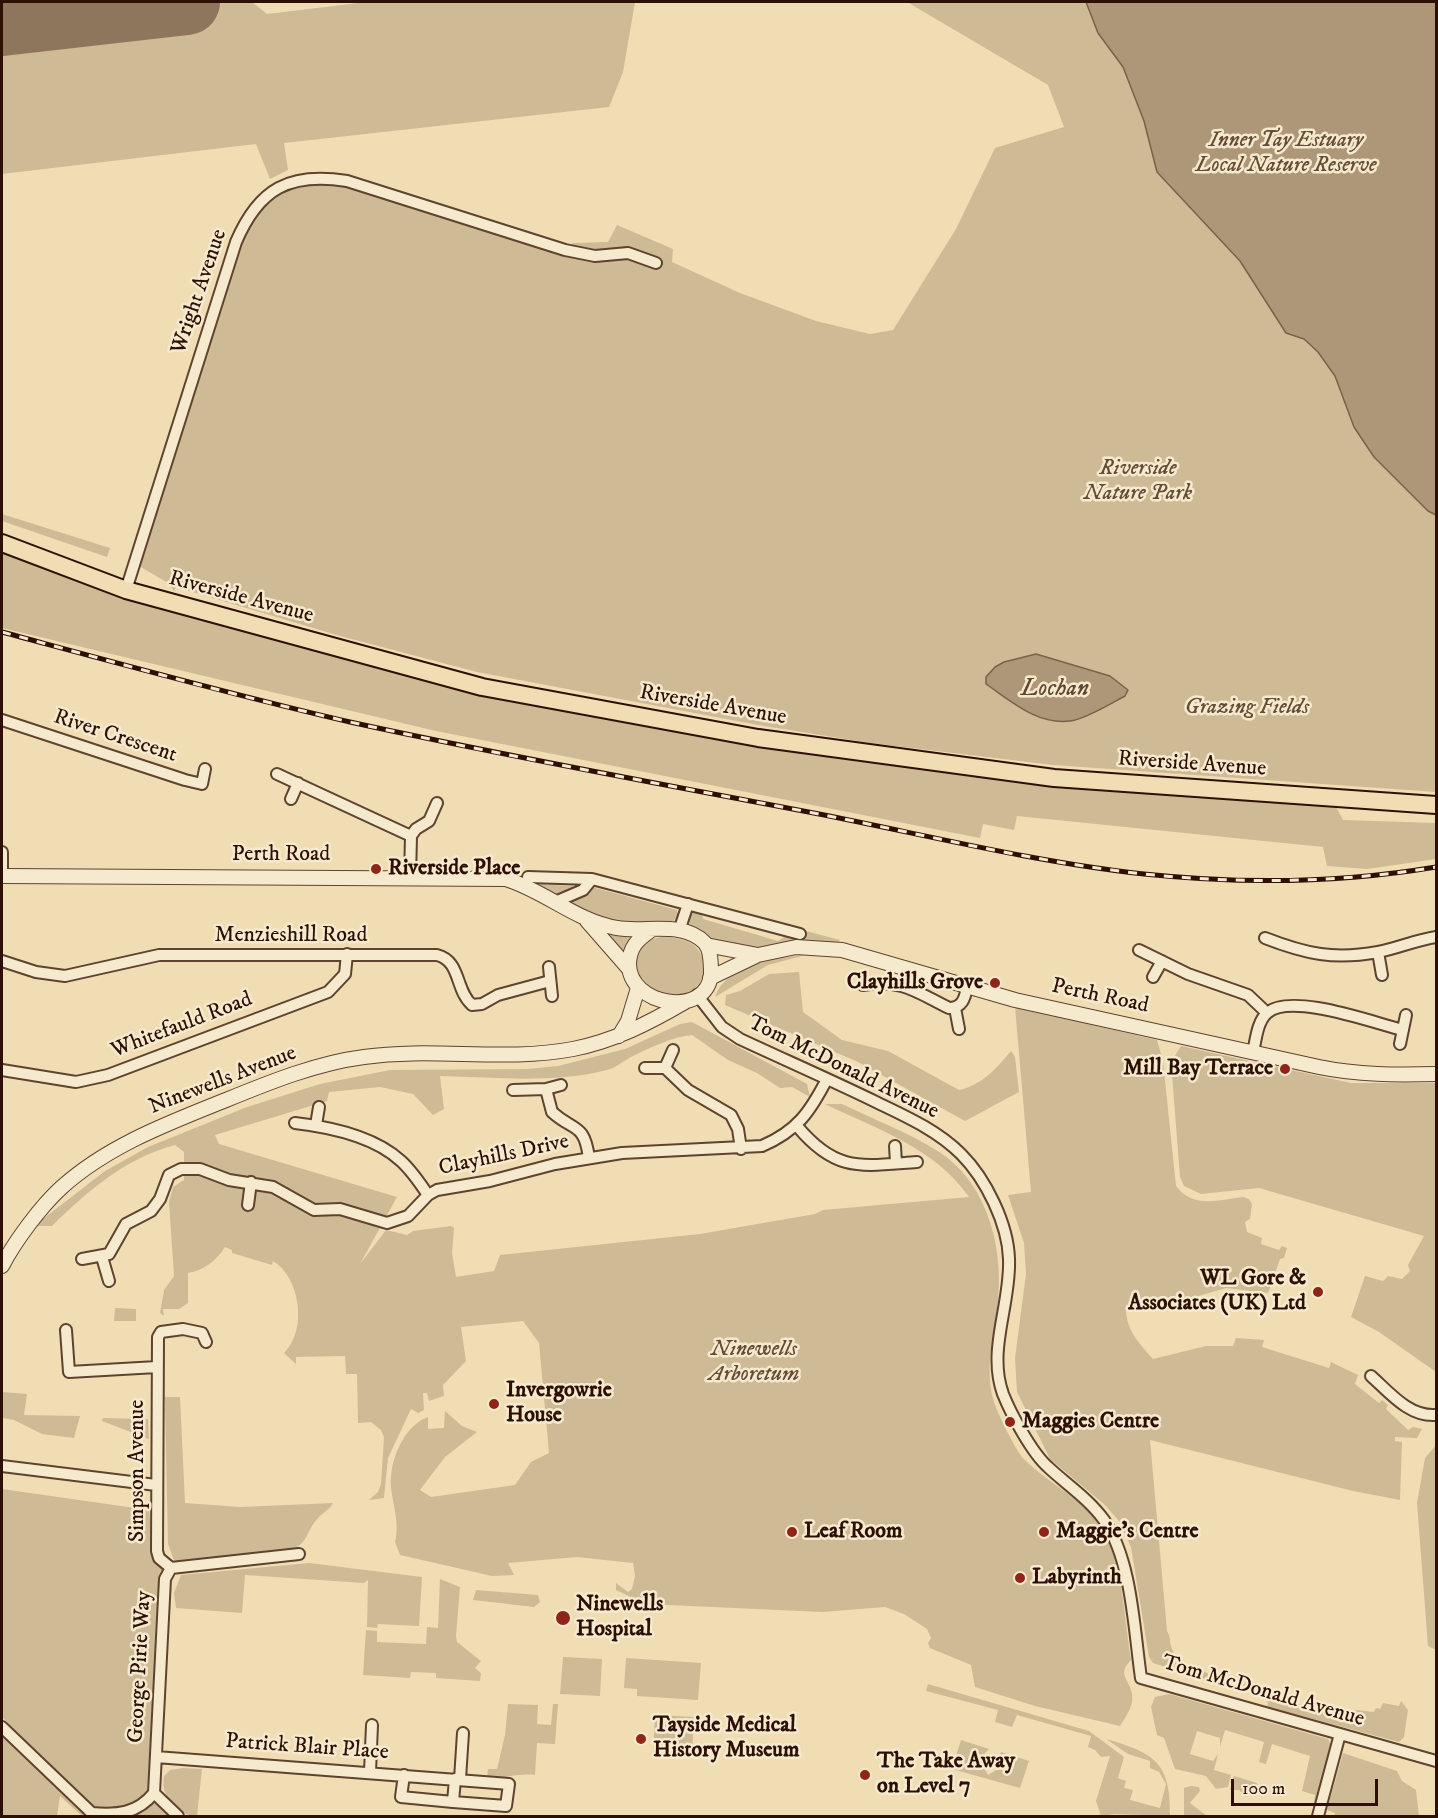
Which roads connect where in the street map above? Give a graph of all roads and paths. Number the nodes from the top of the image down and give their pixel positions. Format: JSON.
{"nodes":[{"id":1,"x":656,"y":264,"type":"dead end"},
{"id":2,"x":2,"y":543,"type":"edge"},
{"id":3,"x":126,"y":590,"type":"junction"},
{"id":4,"x":2,"y":720,"type":"edge"},
{"id":5,"x":205,"y":769,"type":"dead end"},
{"id":6,"x":277,"y":774,"type":"dead end"},
{"id":7,"x":298,"y":783,"type":"junction"},
{"id":8,"x":291,"y":799,"type":"dead end"},
{"id":9,"x":437,"y":802,"type":"dead end"},
{"id":10,"x":1437,"y":805,"type":"edge"},
{"id":11,"x":411,"y":836,"type":"junction"},
{"id":12,"x":2,"y":852,"type":"edge"},
{"id":13,"x":2,"y":876,"type":"edge"},
{"id":14,"x":410,"y":877,"type":"junction"},
{"id":15,"x":528,"y":877,"type":"dead end"},
{"id":16,"x":592,"y":879,"type":"junction"},
{"id":17,"x":555,"y":902,"type":"junction"},
{"id":18,"x":688,"y":904,"type":"junction"},
{"id":19,"x":587,"y":921,"type":"junction"},
{"id":20,"x":650,"y":931,"type":"junction"},
{"id":21,"x":679,"y":931,"type":"junction"},
{"id":22,"x":800,"y":934,"type":"dead end"},
{"id":23,"x":1437,"y":937,"type":"edge"},
{"id":24,"x":1264,"y":938,"type":"dead end"},
{"id":25,"x":706,"y":945,"type":"junction"},
{"id":26,"x":1139,"y":950,"type":"dead end"},
{"id":27,"x":1378,"y":952,"type":"junction"},
{"id":28,"x":347,"y":954,"type":"junction"},
{"id":29,"x":758,"y":955,"type":"junction"},
{"id":30,"x":2,"y":961,"type":"edge"},
{"id":31,"x":1161,"y":961,"type":"junction"},
{"id":32,"x":549,"y":967,"type":"dead end"},
{"id":33,"x":629,"y":969,"type":"junction"},
{"id":34,"x":1382,"y":975,"type":"dead end"},
{"id":35,"x":1153,"y":977,"type":"dead end"},
{"id":36,"x":710,"y":978,"type":"junction"},
{"id":37,"x":550,"y":981,"type":"junction"},
{"id":38,"x":968,"y":984,"type":"junction"},
{"id":39,"x":863,"y":985,"type":"dead end"},
{"id":40,"x":638,"y":988,"type":"junction"},
{"id":41,"x":552,"y":996,"type":"dead end"},
{"id":42,"x":692,"y":999,"type":"junction"},
{"id":43,"x":955,"y":1008,"type":"junction"},
{"id":44,"x":1267,"y":1013,"type":"junction"},
{"id":45,"x":1406,"y":1015,"type":"dead end"},
{"id":46,"x":959,"y":1029,"type":"dead end"},
{"id":47,"x":1403,"y":1030,"type":"junction"},
{"id":48,"x":619,"y":1036,"type":"junction"},
{"id":49,"x":1400,"y":1044,"type":"dead end"},
{"id":50,"x":673,"y":1050,"type":"dead end"},
{"id":51,"x":1253,"y":1052,"type":"junction"},
{"id":52,"x":645,"y":1068,"type":"dead end"},
{"id":53,"x":665,"y":1068,"type":"junction"},
{"id":54,"x":2,"y":1070,"type":"edge"},
{"id":55,"x":1437,"y":1074,"type":"edge"},
{"id":56,"x":827,"y":1079,"type":"junction"},
{"id":57,"x":561,"y":1085,"type":"dead end"},
{"id":58,"x":546,"y":1089,"type":"junction"},
{"id":59,"x":513,"y":1090,"type":"dead end"},
{"id":60,"x":320,"y":1107,"type":"dead end"},
{"id":61,"x":295,"y":1123,"type":"dead end"},
{"id":62,"x":316,"y":1125,"type":"junction"},
{"id":63,"x":797,"y":1126,"type":"junction"},
{"id":64,"x":895,"y":1146,"type":"dead end"},
{"id":65,"x":741,"y":1149,"type":"junction"},
{"id":66,"x":589,"y":1158,"type":"junction"},
{"id":67,"x":917,"y":1162,"type":"dead end"},
{"id":68,"x":896,"y":1163,"type":"junction"},
{"id":69,"x":252,"y":1182,"type":"junction"},
{"id":70,"x":428,"y":1195,"type":"junction"},
{"id":71,"x":248,"y":1205,"type":"dead end"},
{"id":72,"x":102,"y":1257,"type":"junction"},
{"id":73,"x":82,"y":1259,"type":"dead end"},
{"id":74,"x":2,"y":1266,"type":"edge"},
{"id":75,"x":109,"y":1281,"type":"dead end"},
{"id":76,"x":66,"y":1330,"type":"dead end"},
{"id":77,"x":207,"y":1342,"type":"dead end"},
{"id":78,"x":157,"y":1367,"type":"junction"},
{"id":79,"x":1371,"y":1376,"type":"dead end"},
{"id":80,"x":1437,"y":1415,"type":"edge"},
{"id":81,"x":2,"y":1466,"type":"edge"},
{"id":82,"x":156,"y":1485,"type":"junction"},
{"id":83,"x":298,"y":1554,"type":"dead end"},
{"id":84,"x":171,"y":1568,"type":"junction"},
{"id":85,"x":372,"y":1725,"type":"dead end"},
{"id":86,"x":2,"y":1727,"type":"edge"},
{"id":87,"x":463,"y":1733,"type":"dead end"},
{"id":88,"x":1340,"y":1734,"type":"junction"},
{"id":89,"x":156,"y":1757,"type":"junction"},
{"id":90,"x":1437,"y":1761,"type":"edge"},
{"id":91,"x":370,"y":1772,"type":"junction"},
{"id":92,"x":404,"y":1774,"type":"junction"},
{"id":93,"x":458,"y":1779,"type":"junction"},
{"id":94,"x":154,"y":1793,"type":"junction"},
{"id":95,"x":453,"y":1802,"type":"junction"},
{"id":96,"x":93,"y":1815,"type":"edge"},
{"id":97,"x":177,"y":1816,"type":"edge"},
{"id":98,"x":1318,"y":1816,"type":"edge"}],
"edges":[{"from":1,"to":3,"type":"street","name":"Wright Avenue"},
{"from":2,"to":3,"type":"main road","name":"Riverside Avenue"},
{"from":3,"to":10,"type":"main road","name":"Riverside Avenue"},
{"from":4,"to":5,"type":"street","name":"River Crescent"},
{"from":6,"to":7,"type":"street"},
{"from":7,"to":8,"type":"street"},
{"from":7,"to":11,"type":"street"},
{"from":9,"to":11,"type":"street"},
{"from":11,"to":14,"type":"street"},
{"from":12,"to":13,"type":"street"},
{"from":13,"to":14,"type":"street","name":"Perth Road"},
{"from":14,"to":17,"type":"street","name":"Perth Road"},
{"from":15,"to":16,"type":"street"},
{"from":16,"to":17,"type":"street"},
{"from":16,"to":18,"type":"street"},
{"from":17,"to":19,"type":"street","name":"Perth Road"},
{"from":18,"to":21,"type":"street"},
{"from":18,"to":22,"type":"street"},
{"from":19,"to":20,"type":"street","name":"Perth Road"},
{"from":19,"to":33,"type":"street","name":"Perth Road"},
{"from":20,"to":21,"type":"street","name":"Perth Road"},
{"from":20,"to":33,"type":"street"},
{"from":21,"to":25,"type":"street","name":"Perth Road"},
{"from":23,"to":27,"type":"street"},
{"from":24,"to":27,"type":"street"},
{"from":25,"to":29,"type":"street","name":"Perth Road"},
{"from":25,"to":36,"type":"street"},
{"from":26,"to":31,"type":"street"},
{"from":27,"to":34,"type":"street"},
{"from":28,"to":30,"type":"street","name":"Menzieshill Road"},
{"from":28,"to":37,"type":"street","name":"Menzieshill Road"},
{"from":28,"to":54,"type":"street","name":"Whitefauld Road"},
{"from":29,"to":36,"type":"street","name":"Perth Road"},
{"from":29,"to":38,"type":"street","name":"Perth Road"},
{"from":31,"to":35,"type":"street"},
{"from":31,"to":44,"type":"street"},
{"from":32,"to":37,"type":"street"},
{"from":33,"to":40,"type":"street","name":"Perth Road"},
{"from":36,"to":42,"type":"street","name":"Perth Road"},
{"from":37,"to":41,"type":"street"},
{"from":38,"to":43,"type":"street"},
{"from":38,"to":51,"type":"street","name":"Perth Road"},
{"from":39,"to":43,"type":"street"},
{"from":40,"to":42,"type":"street"},
{"from":40,"to":48,"type":"street"},
{"from":42,"to":48,"type":"street","name":"Ninewells Avenue"},
{"from":42,"to":56,"type":"street","name":"Tom McDonald Avenue"},
{"from":43,"to":46,"type":"street"},
{"from":44,"to":47,"type":"street"},
{"from":44,"to":51,"type":"street"},
{"from":45,"to":47,"type":"street"},
{"from":47,"to":49,"type":"street"},
{"from":48,"to":74,"type":"street","name":"Ninewells Avenue"},
{"from":50,"to":53,"type":"street"},
{"from":51,"to":55,"type":"street","name":"Perth Road"},
{"from":52,"to":53,"type":"street"},
{"from":53,"to":65,"type":"street"},
{"from":56,"to":63,"type":"street","name":"Clayhills Drive"},
{"from":56,"to":88,"type":"street","name":"Tom McDonald Avenue"},
{"from":57,"to":58,"type":"street"},
{"from":58,"to":59,"type":"street"},
{"from":58,"to":66,"type":"street","name":"Clayhills Drive"},
{"from":60,"to":62,"type":"street"},
{"from":61,"to":62,"type":"street","name":"Clayhills Drive"},
{"from":62,"to":70,"type":"street","name":"Clayhills Drive"},
{"from":63,"to":65,"type":"street","name":"Clayhills Drive"},
{"from":63,"to":68,"type":"street"},
{"from":64,"to":68,"type":"street"},
{"from":65,"to":66,"type":"street","name":"Clayhills Drive"},
{"from":66,"to":70,"type":"street","name":"Clayhills Drive"},
{"from":67,"to":68,"type":"street"},
{"from":69,"to":70,"type":"street","name":"Clayhills Drive"},
{"from":69,"to":71,"type":"street"},
{"from":69,"to":72,"type":"street","name":"Clayhills Drive"},
{"from":72,"to":73,"type":"street"},
{"from":72,"to":75,"type":"street"},
{"from":76,"to":78,"type":"street"},
{"from":77,"to":78,"type":"street","name":"Simpson Avenue"},
{"from":78,"to":82,"type":"street","name":"Simpson Avenue"},
{"from":79,"to":80,"type":"street"},
{"from":81,"to":82,"type":"street"},
{"from":82,"to":84,"type":"street","name":"Simpson Avenue"},
{"from":83,"to":84,"type":"street","name":"George Pirie Way"},
{"from":84,"to":89,"type":"street","name":"George Pirie Way"},
{"from":85,"to":91,"type":"street"},
{"from":86,"to":96,"type":"street"},
{"from":87,"to":93,"type":"street"},
{"from":88,"to":90,"type":"street","name":"Tom McDonald Avenue"},
{"from":88,"to":98,"type":"street"},
{"from":89,"to":91,"type":"street","name":"Patrick Blair Place"},
{"from":89,"to":94,"type":"street","name":"George Pirie Way"},
{"from":91,"to":92,"type":"street","name":"Patrick Blair Place"},
{"from":92,"to":93,"type":"street","name":"Patrick Blair Place"},
{"from":92,"to":95,"type":"street"},
{"from":93,"to":95,"type":"street"},
{"from":93,"to":95,"type":"street","name":"Patrick Blair Place"},
{"from":94,"to":96,"type":"street"},
{"from":94,"to":97,"type":"street"}]}
